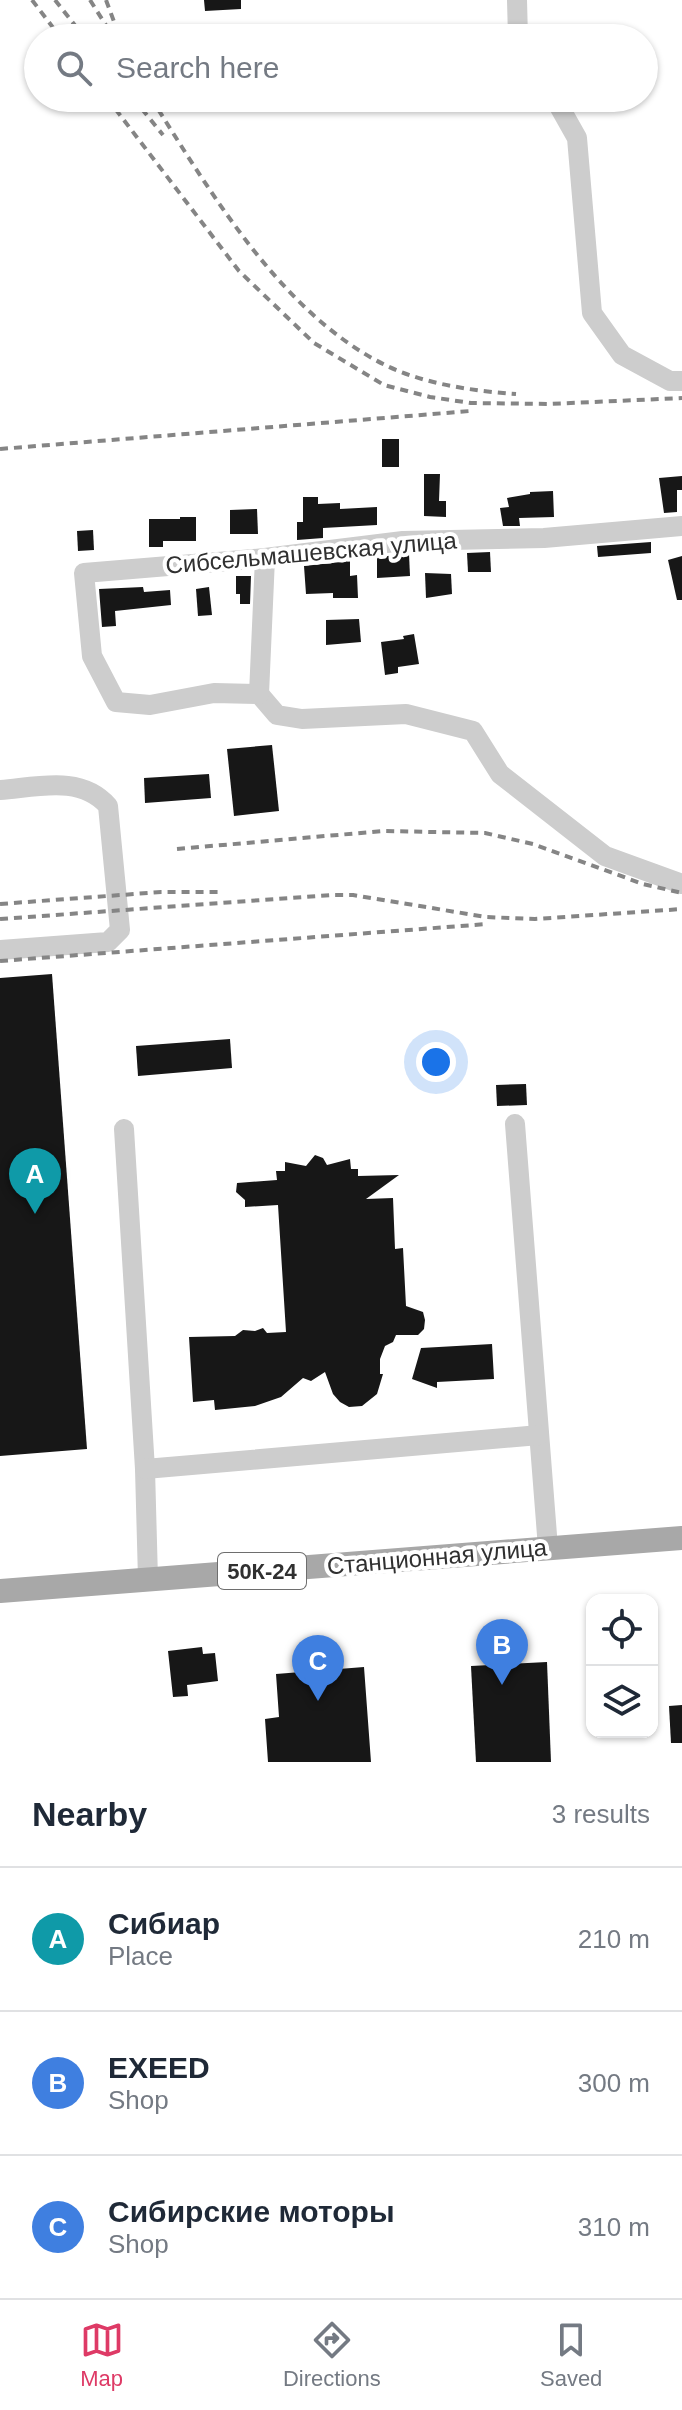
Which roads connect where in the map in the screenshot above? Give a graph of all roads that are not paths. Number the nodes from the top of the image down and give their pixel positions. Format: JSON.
{"nodes":[{"id":1,"x":517,"y":0,"type":"edge"},
{"id":2,"x":518,"y":24,"type":"edge"},
{"id":3,"x":562,"y":112,"type":"edge"},
{"id":4,"x":682,"y":381,"type":"edge"},
{"id":5,"x":682,"y":526,"type":"edge"},
{"id":6,"x":265,"y":558,"type":"junction"},
{"id":7,"x":259,"y":694,"type":"junction"},
{"id":8,"x":0,"y":790,"type":"edge"},
{"id":9,"x":682,"y":884,"type":"edge"},
{"id":10,"x":0,"y":950,"type":"edge"},
{"id":11,"x":515,"y":1124,"type":"dead end"},
{"id":12,"x":124,"y":1129,"type":"dead end"},
{"id":13,"x":539,"y":1435,"type":"junction"},
{"id":14,"x":145,"y":1469,"type":"junction"},
{"id":15,"x":682,"y":1538,"type":"edge"},
{"id":16,"x":548,"y":1548,"type":"junction"},
{"id":17,"x":148,"y":1579,"type":"junction"},
{"id":18,"x":0,"y":1591,"type":"edge"}],
"edges":[{"from":1,"to":2,"type":"street"},
{"from":3,"to":4,"type":"street"},
{"from":5,"to":6,"type":"street","name":"Сибсельмашевская улица"},
{"from":6,"to":7,"type":"street"},
{"from":6,"to":7,"type":"street","name":"Сибсельмашевская улица"},
{"from":7,"to":9,"type":"street"},
{"from":8,"to":10,"type":"street"},
{"from":11,"to":13,"type":"street"},
{"from":12,"to":14,"type":"street"},
{"from":13,"to":14,"type":"street"},
{"from":13,"to":16,"type":"street"},
{"from":14,"to":17,"type":"street"},
{"from":15,"to":16,"type":"main road","name":"Станционная улица","number":"50К-24"},
{"from":16,"to":17,"type":"main road","name":"Станционная улица","number":"50К-24"},
{"from":17,"to":18,"type":"main road","name":"Станционная улица","number":"50К-24"}]}
